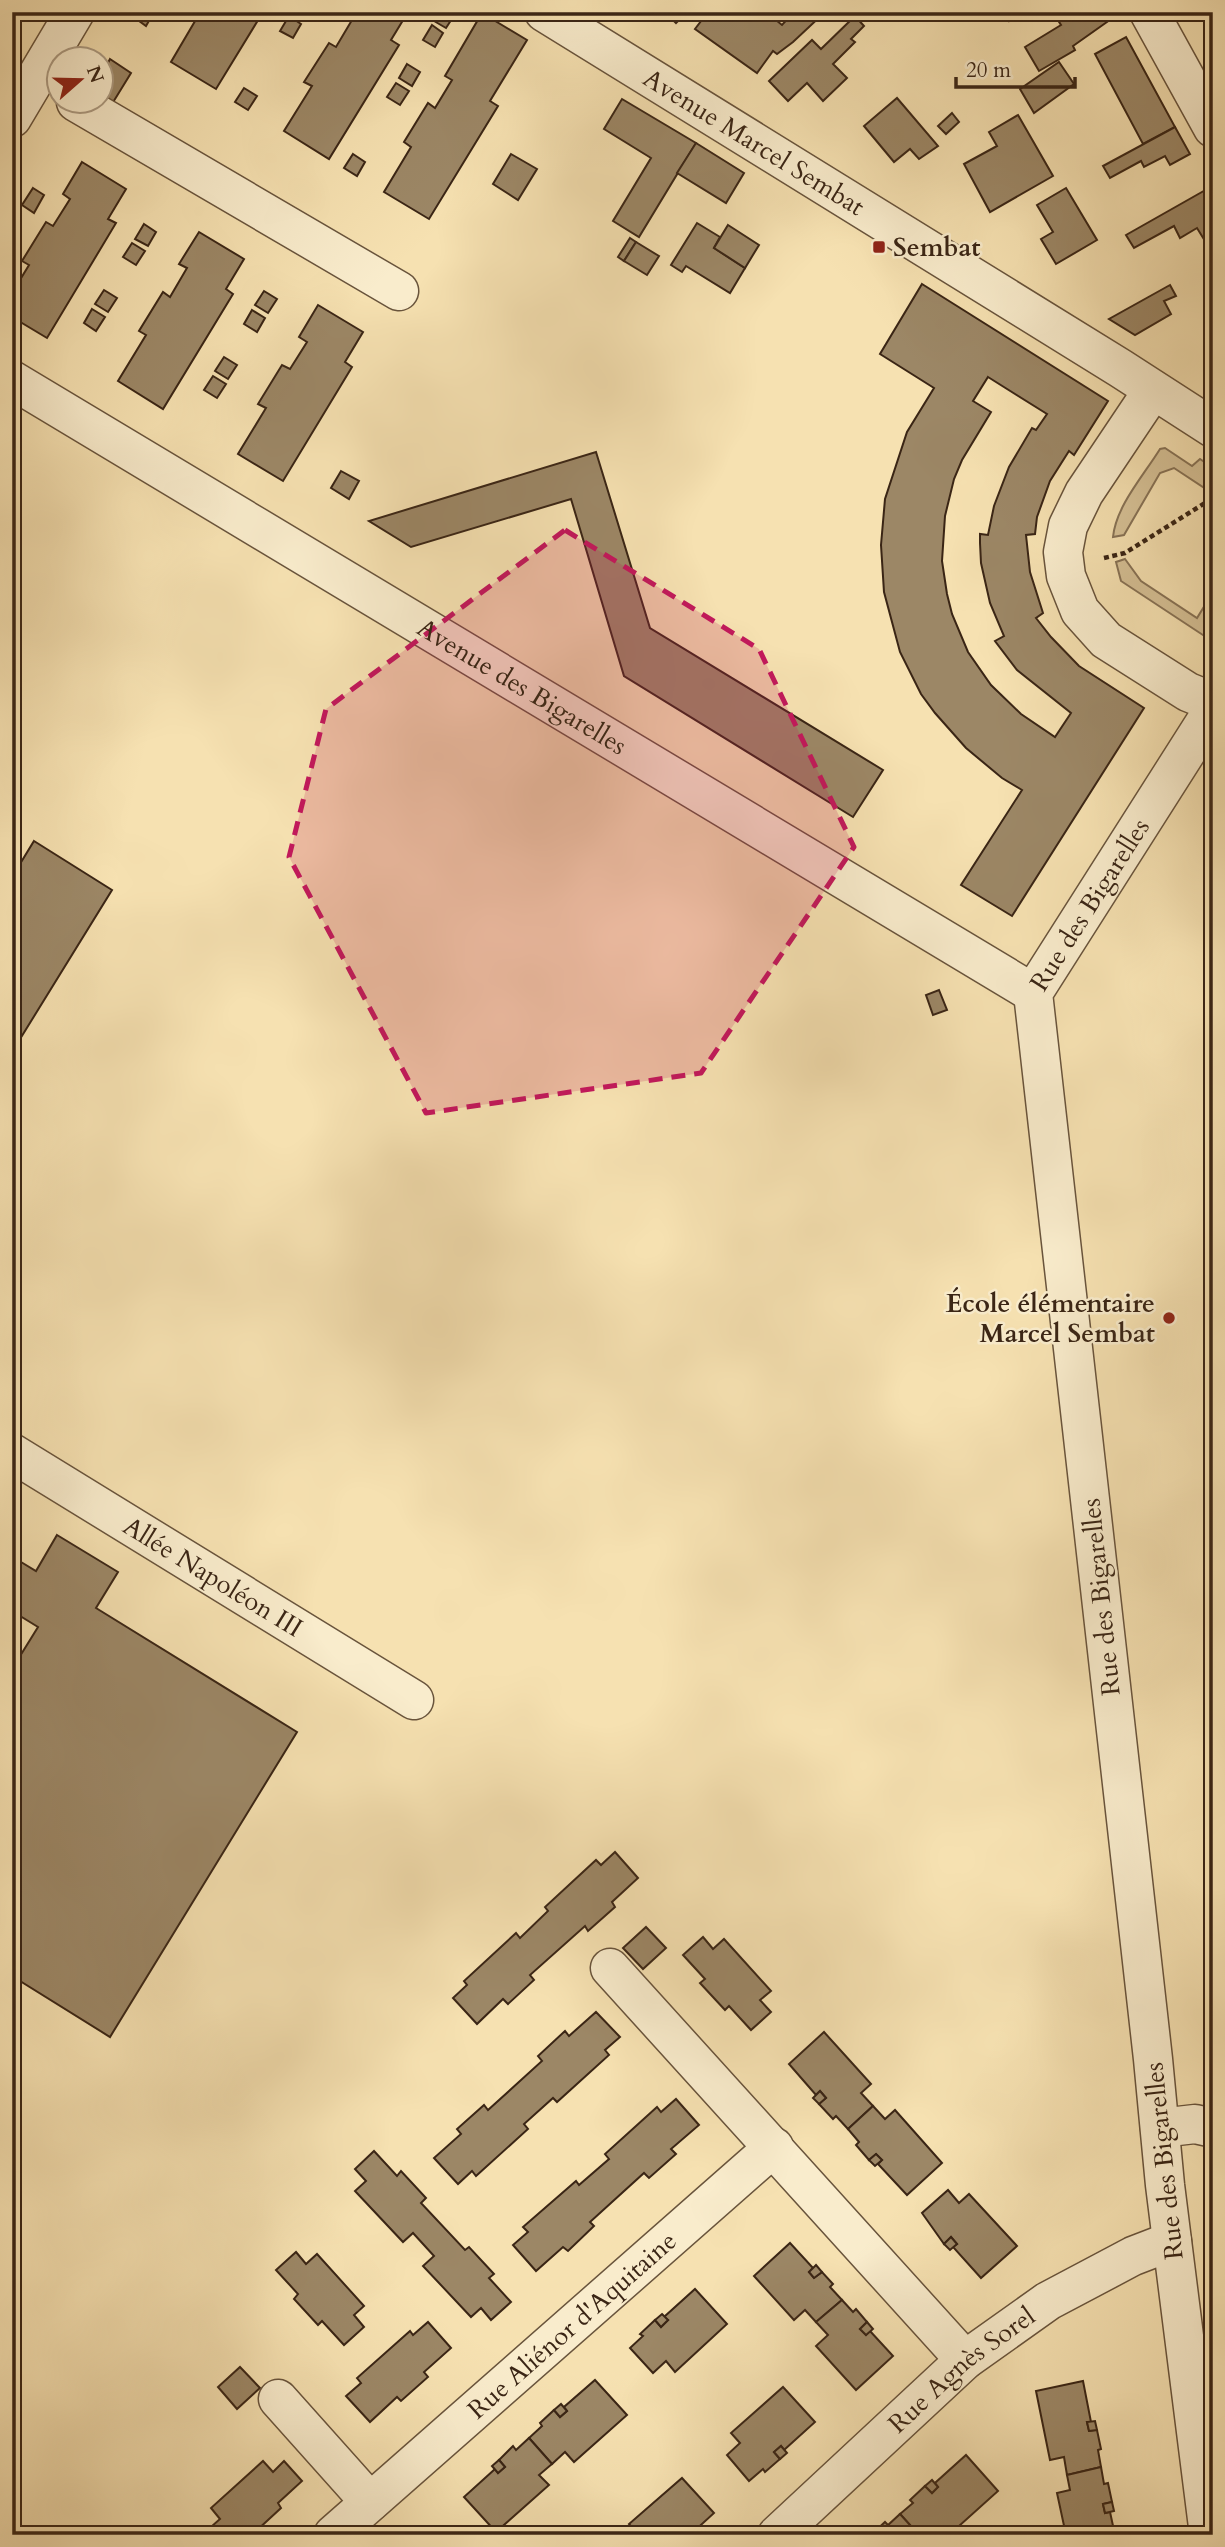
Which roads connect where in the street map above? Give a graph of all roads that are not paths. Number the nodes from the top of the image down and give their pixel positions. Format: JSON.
{"nodes":[{"id":1,"x":75,"y":12,"type":"edge"},
{"id":2,"x":544,"y":12,"type":"edge"},
{"id":3,"x":1149,"y":12,"type":"edge"},
{"id":4,"x":62,"y":46,"type":"edge"},
{"id":5,"x":46,"y":87,"type":"edge"},
{"id":6,"x":100,"y":116,"type":"edge"},
{"id":7,"x":12,"y":118,"type":"edge"},
{"id":8,"x":1213,"y":128,"type":"edge"},
{"id":9,"x":399,"y":291,"type":"dead end"},
{"id":10,"x":12,"y":380,"type":"edge"},
{"id":11,"x":1153,"y":390,"type":"junction"},
{"id":12,"x":1213,"y":428,"type":"edge"},
{"id":13,"x":1213,"y":702,"type":"edge"},
{"id":14,"x":1213,"y":710,"type":"edge"},
{"id":15,"x":1033,"y":993,"type":"junction"},
{"id":16,"x":12,"y":1453,"type":"edge"},
{"id":17,"x":414,"y":1700,"type":"dead end"},
{"id":18,"x":610,"y":1968,"type":"dead end"},
{"id":19,"x":1195,"y":2120,"type":"edge"},
{"id":20,"x":774,"y":2147,"type":"junction"},
{"id":21,"x":1172,"y":2241,"type":"junction"},
{"id":22,"x":965,"y":2360,"type":"junction"},
{"id":23,"x":278,"y":2399,"type":"dead end"},
{"id":24,"x":370,"y":2502,"type":"junction"},
{"id":25,"x":333,"y":2535,"type":"edge"},
{"id":26,"x":777,"y":2535,"type":"edge"},
{"id":27,"x":1209,"y":2535,"type":"edge"}],
"edges":[{"from":1,"to":4,"type":"street"},
{"from":2,"to":11,"type":"street","name":"Avenue Marcel Sembat"},
{"from":3,"to":8,"type":"street"},
{"from":5,"to":7,"type":"street"},
{"from":6,"to":9,"type":"street"},
{"from":10,"to":15,"type":"street","name":"Avenue des Bigarelles"},
{"from":11,"to":12,"type":"street","name":"Avenue Marcel Sembat"},
{"from":11,"to":13,"type":"street"},
{"from":14,"to":15,"type":"street","name":"Rue des Bigarelles"},
{"from":15,"to":19,"type":"street","name":"Rue des Bigarelles"},
{"from":16,"to":17,"type":"street","name":"Allée Napoléon III"},
{"from":18,"to":20,"type":"street"},
{"from":19,"to":21,"type":"street","name":"Rue des Bigarelles"},
{"from":20,"to":22,"type":"street"},
{"from":20,"to":24,"type":"street","name":"Rue Aliénor d'Aquitaine"},
{"from":21,"to":22,"type":"street","name":"Rue Agnès Sorel"},
{"from":21,"to":27,"type":"street","name":"Rue des Bigarelles"},
{"from":22,"to":26,"type":"street","name":"Rue Agnès Sorel"},
{"from":23,"to":24,"type":"street"},
{"from":24,"to":25,"type":"street","name":"Rue Aliénor d'Aquitaine"}]}
